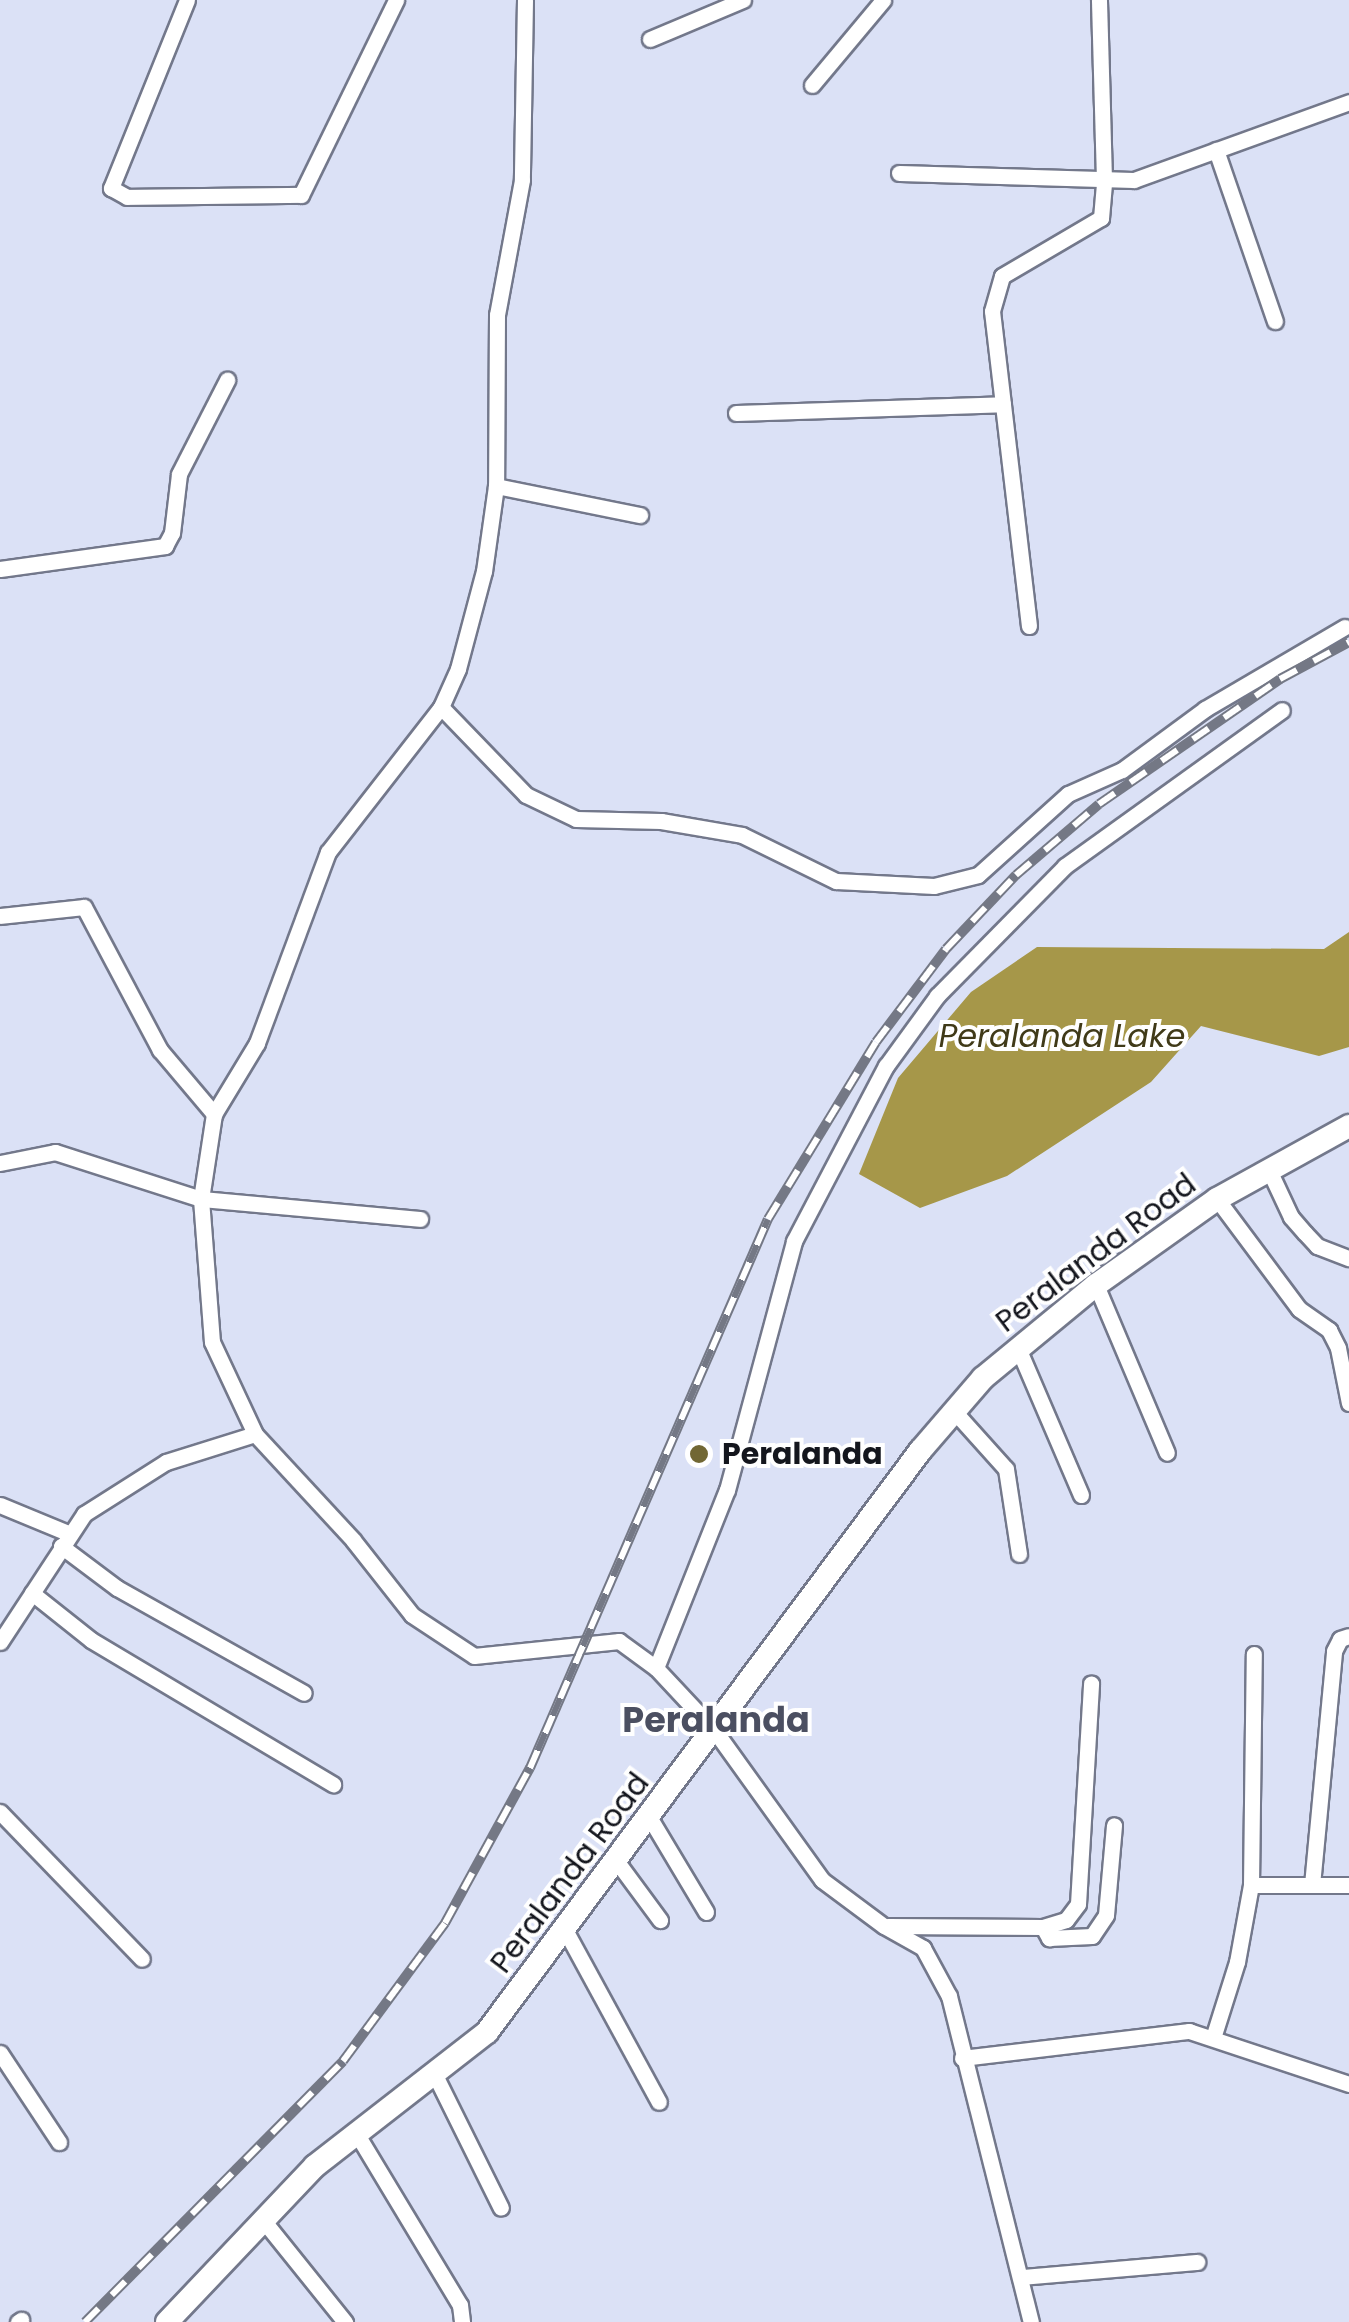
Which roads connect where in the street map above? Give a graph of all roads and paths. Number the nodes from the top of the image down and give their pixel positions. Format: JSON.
{"nodes":[{"id":1,"x":188,"y":0,"type":"edge"},
{"id":2,"x":396,"y":0,"type":"edge"},
{"id":3,"x":526,"y":0,"type":"edge"},
{"id":4,"x":743,"y":0,"type":"edge"},
{"id":5,"x":882,"y":0,"type":"edge"},
{"id":6,"x":1100,"y":0,"type":"edge"},
{"id":7,"x":650,"y":39,"type":"dead end"},
{"id":8,"x":812,"y":85,"type":"dead end"},
{"id":9,"x":1349,"y":102,"type":"edge"},
{"id":10,"x":1216,"y":150,"type":"junction"},
{"id":11,"x":899,"y":172,"type":"dead end"},
{"id":12,"x":1104,"y":180,"type":"junction"},
{"id":13,"x":1275,"y":321,"type":"dead end"},
{"id":14,"x":227,"y":380,"type":"dead end"},
{"id":15,"x":1003,"y":404,"type":"junction"},
{"id":16,"x":736,"y":413,"type":"dead end"},
{"id":17,"x":496,"y":486,"type":"junction"},
{"id":18,"x":640,"y":515,"type":"dead end"},
{"id":19,"x":0,"y":569,"type":"edge"},
{"id":20,"x":1030,"y":626,"type":"dead end"},
{"id":21,"x":1345,"y":628,"type":"dead end"},
{"id":22,"x":441,"y":707,"type":"junction"},
{"id":23,"x":1282,"y":710,"type":"dead end"},
{"id":24,"x":0,"y":916,"type":"edge"},
{"id":25,"x":214,"y":1114,"type":"junction"},
{"id":26,"x":1349,"y":1126,"type":"edge"},
{"id":27,"x":0,"y":1163,"type":"edge"},
{"id":28,"x":1269,"y":1170,"type":"junction"},
{"id":29,"x":201,"y":1199,"type":"junction"},
{"id":30,"x":1217,"y":1199,"type":"junction"},
{"id":31,"x":420,"y":1220,"type":"dead end"},
{"id":32,"x":1349,"y":1258,"type":"edge"},
{"id":33,"x":1096,"y":1286,"type":"junction"},
{"id":34,"x":1018,"y":1348,"type":"junction"},
{"id":35,"x":1349,"y":1403,"type":"edge"},
{"id":36,"x":952,"y":1410,"type":"junction"},
{"id":37,"x":255,"y":1434,"type":"junction"},
{"id":38,"x":1167,"y":1453,"type":"dead end"},
{"id":39,"x":1081,"y":1495,"type":"dead end"},
{"id":40,"x":0,"y":1505,"type":"edge"},
{"id":41,"x":64,"y":1540,"type":"junction"},
{"id":42,"x":1019,"y":1554,"type":"dead end"},
{"id":43,"x":32,"y":1593,"type":"junction"},
{"id":44,"x":1349,"y":1636,"type":"edge"},
{"id":45,"x":0,"y":1642,"type":"edge"},
{"id":46,"x":1254,"y":1654,"type":"dead end"},
{"id":47,"x":656,"y":1668,"type":"junction"},
{"id":48,"x":1091,"y":1683,"type":"dead end"},
{"id":49,"x":304,"y":1693,"type":"dead end"},
{"id":50,"x":715,"y":1731,"type":"junction"},
{"id":51,"x":333,"y":1784,"type":"dead end"},
{"id":52,"x":0,"y":1812,"type":"edge"},
{"id":53,"x":648,"y":1815,"type":"junction"},
{"id":54,"x":1114,"y":1826,"type":"dead end"},
{"id":55,"x":615,"y":1860,"type":"junction"},
{"id":56,"x":1252,"y":1885,"type":"junction"},
{"id":57,"x":1312,"y":1885,"type":"junction"},
{"id":58,"x":1349,"y":1885,"type":"edge"},
{"id":59,"x":706,"y":1912,"type":"dead end"},
{"id":60,"x":660,"y":1920,"type":"dead end"},
{"id":61,"x":884,"y":1926,"type":"junction"},
{"id":62,"x":1043,"y":1926,"type":"junction"},
{"id":63,"x":564,"y":1928,"type":"junction"},
{"id":64,"x":142,"y":1959,"type":"dead end"},
{"id":65,"x":1213,"y":2038,"type":"junction"},
{"id":66,"x":0,"y":2054,"type":"edge"},
{"id":67,"x":962,"y":2058,"type":"junction"},
{"id":68,"x":435,"y":2075,"type":"junction"},
{"id":69,"x":1349,"y":2084,"type":"edge"},
{"id":70,"x":659,"y":2102,"type":"dead end"},
{"id":71,"x":355,"y":2131,"type":"junction"},
{"id":72,"x":59,"y":2142,"type":"dead end"},
{"id":73,"x":501,"y":2208,"type":"dead end"},
{"id":74,"x":263,"y":2220,"type":"junction"},
{"id":75,"x":1197,"y":2262,"type":"dead end"},
{"id":76,"x":1022,"y":2277,"type":"junction"},
{"id":77,"x":168,"y":2322,"type":"edge"},
{"id":78,"x":345,"y":2322,"type":"edge"},
{"id":79,"x":462,"y":2322,"type":"edge"},
{"id":80,"x":1030,"y":2322,"type":"edge"}],
"edges":[{"from":1,"to":2,"type":"street"},
{"from":3,"to":17,"type":"street"},
{"from":4,"to":7,"type":"street"},
{"from":5,"to":8,"type":"street"},
{"from":6,"to":12,"type":"street"},
{"from":9,"to":10,"type":"street"},
{"from":10,"to":12,"type":"street"},
{"from":10,"to":13,"type":"street"},
{"from":11,"to":12,"type":"street"},
{"from":12,"to":15,"type":"street"},
{"from":14,"to":19,"type":"street"},
{"from":15,"to":16,"type":"street"},
{"from":15,"to":20,"type":"street"},
{"from":17,"to":18,"type":"street"},
{"from":17,"to":22,"type":"street"},
{"from":21,"to":22,"type":"street"},
{"from":22,"to":25,"type":"street"},
{"from":23,"to":47,"type":"street"},
{"from":24,"to":25,"type":"street"},
{"from":25,"to":29,"type":"street"},
{"from":26,"to":28,"type":"main road","name":"Peralanda Road"},
{"from":27,"to":29,"type":"street"},
{"from":28,"to":30,"type":"main road","name":"Peralanda Road"},
{"from":28,"to":32,"type":"street"},
{"from":29,"to":31,"type":"street"},
{"from":29,"to":37,"type":"street"},
{"from":30,"to":33,"type":"main road","name":"Peralanda Road"},
{"from":30,"to":35,"type":"street"},
{"from":33,"to":34,"type":"main road","name":"Peralanda Road"},
{"from":33,"to":38,"type":"street"},
{"from":34,"to":36,"type":"main road","name":"Peralanda Road"},
{"from":34,"to":39,"type":"street"},
{"from":36,"to":42,"type":"street"},
{"from":36,"to":50,"type":"main road","name":"Peralanda Road"},
{"from":37,"to":41,"type":"street"},
{"from":37,"to":47,"type":"street"},
{"from":40,"to":41,"type":"street"},
{"from":41,"to":43,"type":"street"},
{"from":41,"to":49,"type":"street"},
{"from":43,"to":45,"type":"street"},
{"from":43,"to":51,"type":"street"},
{"from":44,"to":57,"type":"street"},
{"from":46,"to":56,"type":"street"},
{"from":47,"to":50,"type":"street"},
{"from":48,"to":62,"type":"street"},
{"from":50,"to":53,"type":"main road","name":"Peralanda Road"},
{"from":50,"to":61,"type":"street"},
{"from":52,"to":64,"type":"street"},
{"from":53,"to":55,"type":"main road","name":"Peralanda Road"},
{"from":53,"to":59,"type":"street"},
{"from":54,"to":62,"type":"street"},
{"from":55,"to":60,"type":"street"},
{"from":55,"to":63,"type":"main road","name":"Peralanda Road"},
{"from":56,"to":57,"type":"street"},
{"from":56,"to":65,"type":"street"},
{"from":57,"to":58,"type":"street"},
{"from":61,"to":62,"type":"street"},
{"from":61,"to":67,"type":"street"},
{"from":63,"to":68,"type":"main road","name":"Peralanda Road"},
{"from":63,"to":70,"type":"street"},
{"from":65,"to":67,"type":"street"},
{"from":65,"to":69,"type":"street"},
{"from":66,"to":72,"type":"street"},
{"from":67,"to":76,"type":"street"},
{"from":68,"to":71,"type":"main road","name":"Peralanda Road"},
{"from":68,"to":73,"type":"street"},
{"from":71,"to":74,"type":"main road","name":"Peralanda Road"},
{"from":71,"to":79,"type":"street"},
{"from":74,"to":77,"type":"main road","name":"Peralanda Road"},
{"from":74,"to":78,"type":"street"},
{"from":75,"to":76,"type":"street"},
{"from":76,"to":80,"type":"street"}]}
